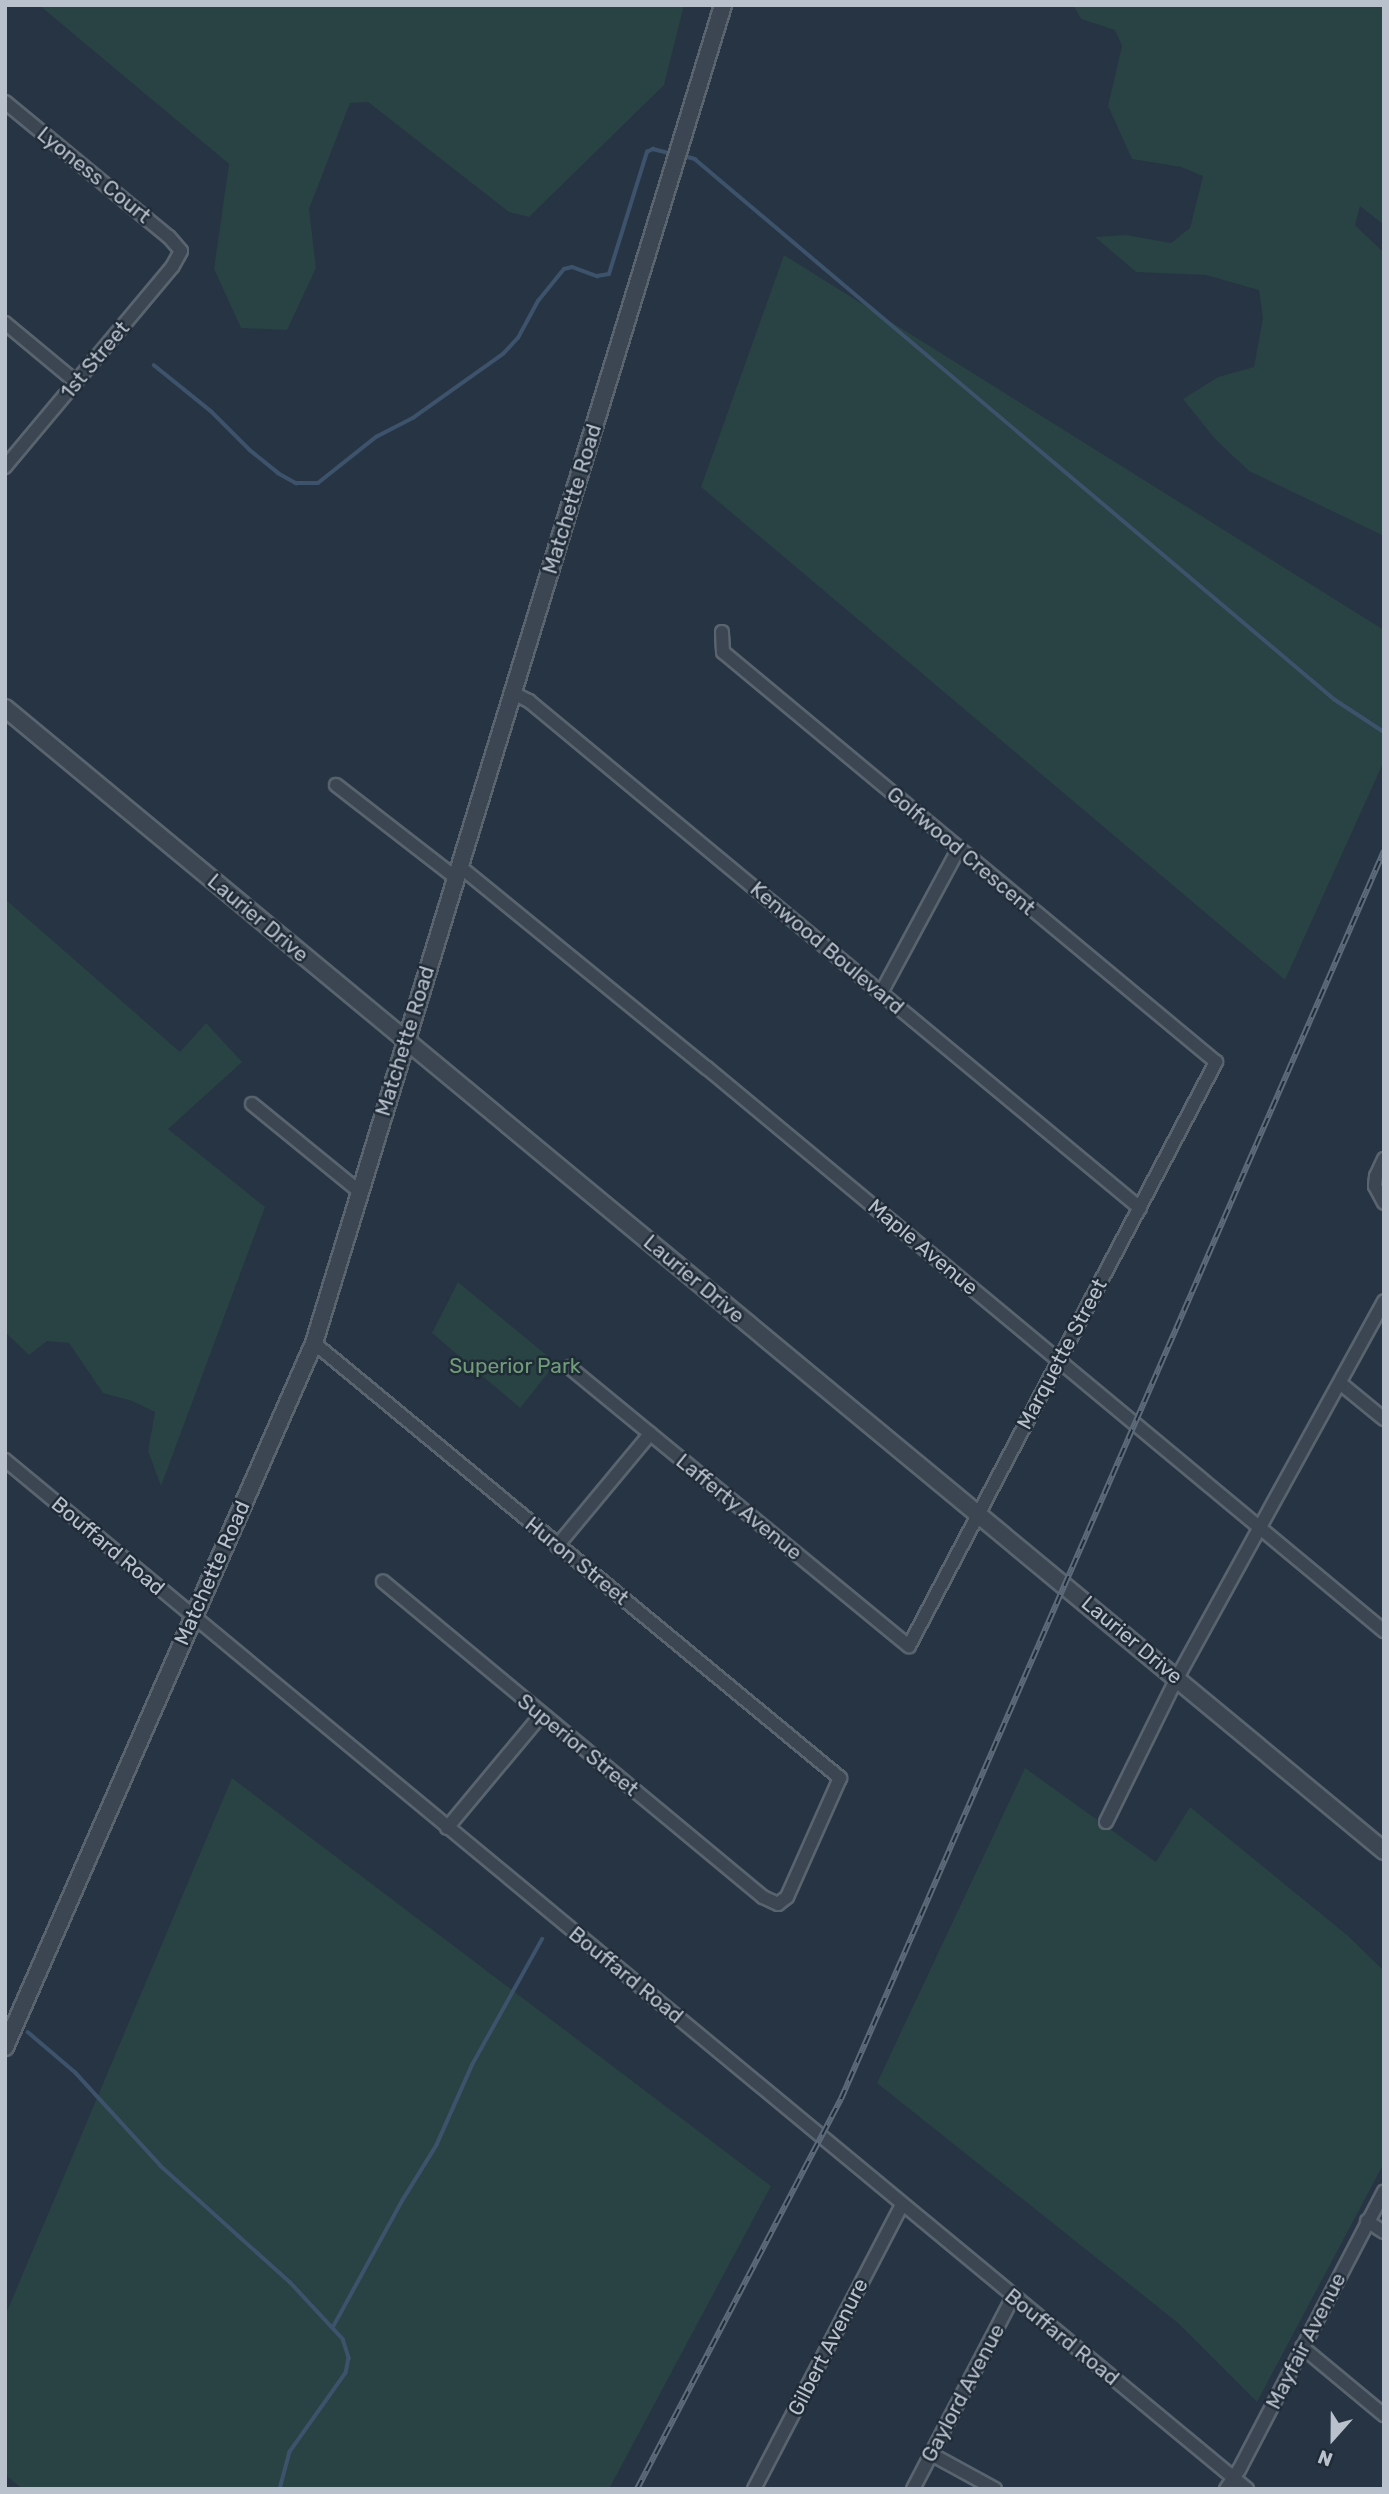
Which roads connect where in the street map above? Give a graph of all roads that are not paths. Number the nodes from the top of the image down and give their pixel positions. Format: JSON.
{"nodes":[{"id":1,"x":723,"y":5,"type":"edge"},
{"id":2,"x":5,"y":102,"type":"edge"},
{"id":3,"x":181,"y":251,"type":"joint"},
{"id":4,"x":5,"y":323,"type":"edge"},
{"id":5,"x":76,"y":382,"type":"junction"},
{"id":6,"x":5,"y":467,"type":"edge"},
{"id":7,"x":722,"y":632,"type":"dead end"},
{"id":8,"x":513,"y":693,"type":"junction"},
{"id":9,"x":5,"y":708,"type":"edge"},
{"id":10,"x":336,"y":785,"type":"dead end"},
{"id":11,"x":958,"y":850,"type":"junction"},
{"id":12,"x":458,"y":872,"type":"junction"},
{"id":13,"x":881,"y":993,"type":"junction"},
{"id":14,"x":404,"y":1040,"type":"junction"},
{"id":15,"x":1216,"y":1062,"type":"joint"},
{"id":16,"x":252,"y":1104,"type":"dead end"},
{"id":17,"x":1384,"y":1158,"type":"edge"},
{"id":18,"x":360,"y":1192,"type":"junction"},
{"id":19,"x":1382,"y":1201,"type":"edge"},
{"id":20,"x":1140,"y":1208,"type":"junction"},
{"id":21,"x":1384,"y":1301,"type":"edge"},
{"id":22,"x":314,"y":1343,"type":"junction"},
{"id":23,"x":1059,"y":1360,"type":"junction"},
{"id":24,"x":569,"y":1367,"type":"dead end"},
{"id":25,"x":1340,"y":1383,"type":"junction"},
{"id":26,"x":1384,"y":1419,"type":"edge"},
{"id":27,"x":650,"y":1434,"type":"junction"},
{"id":28,"x":5,"y":1461,"type":"edge"},
{"id":29,"x":978,"y":1513,"type":"junction"},
{"id":30,"x":1260,"y":1528,"type":"junction"},
{"id":31,"x":557,"y":1546,"type":"junction"},
{"id":32,"x":383,"y":1581,"type":"dead end"},
{"id":33,"x":193,"y":1617,"type":"junction"},
{"id":34,"x":1384,"y":1631,"type":"edge"},
{"id":35,"x":909,"y":1646,"type":"joint"},
{"id":36,"x":1177,"y":1678,"type":"junction"},
{"id":37,"x":541,"y":1715,"type":"junction"},
{"id":38,"x":1106,"y":1822,"type":"dead end"},
{"id":39,"x":447,"y":1828,"type":"junction"},
{"id":40,"x":1384,"y":1851,"type":"edge"},
{"id":41,"x":778,"y":1904,"type":"joint"},
{"id":42,"x":6,"y":2042,"type":"edge"},
{"id":43,"x":1384,"y":2191,"type":"edge"},
{"id":44,"x":902,"y":2205,"type":"junction"},
{"id":45,"x":1367,"y":2221,"type":"junction"},
{"id":46,"x":1384,"y":2232,"type":"edge"},
{"id":47,"x":1013,"y":2297,"type":"junction"},
{"id":48,"x":1303,"y":2347,"type":"junction"},
{"id":49,"x":1384,"y":2415,"type":"edge"},
{"id":50,"x":932,"y":2454,"type":"junction"},
{"id":51,"x":1230,"y":2483,"type":"edge"},
{"id":52,"x":754,"y":2489,"type":"edge"},
{"id":53,"x":913,"y":2489,"type":"edge"},
{"id":54,"x":995,"y":2489,"type":"edge"},
{"id":55,"x":1247,"y":2489,"type":"edge"}],
"edges":[{"from":1,"to":8,"type":"street","name":"Matchette Road"},
{"from":2,"to":3,"type":"street","name":"Lyoness Court"},
{"from":3,"to":5,"type":"street","name":"1st Street"},
{"from":4,"to":5,"type":"street"},
{"from":5,"to":6,"type":"street","name":"1st Street"},
{"from":7,"to":11,"type":"street","name":"Golfwood Crescent"},
{"from":8,"to":12,"type":"street","name":"Matchette Road"},
{"from":8,"to":13,"type":"street","name":"Kenwood Boulevard"},
{"from":9,"to":14,"type":"street","name":"Laurier Drive"},
{"from":10,"to":12,"type":"street","name":"Maple Avenue"},
{"from":11,"to":13,"type":"street"},
{"from":11,"to":15,"type":"street","name":"Golfwood Crescent"},
{"from":12,"to":14,"type":"street","name":"Matchette Road"},
{"from":12,"to":23,"type":"street","name":"Maple Avenue"},
{"from":13,"to":20,"type":"street","name":"Kenwood Boulevard"},
{"from":14,"to":18,"type":"street","name":"Matchette Road"},
{"from":14,"to":29,"type":"street","name":"Laurier Drive"},
{"from":15,"to":20,"type":"street","name":"Marquette Street"},
{"from":16,"to":18,"type":"street"},
{"from":17,"to":19,"type":"street"},
{"from":18,"to":22,"type":"street","name":"Matchette Road"},
{"from":20,"to":23,"type":"street","name":"Marquette Street"},
{"from":21,"to":25,"type":"street"},
{"from":22,"to":31,"type":"street","name":"Huron Street"},
{"from":22,"to":33,"type":"street","name":"Matchette Road"},
{"from":23,"to":29,"type":"street","name":"Marquette Street"},
{"from":23,"to":30,"type":"street","name":"Maple Avenue"},
{"from":24,"to":27,"type":"street","name":"Lafferty Avenue"},
{"from":25,"to":26,"type":"street"},
{"from":25,"to":30,"type":"street"},
{"from":27,"to":31,"type":"street"},
{"from":27,"to":35,"type":"street","name":"Lafferty Avenue"},
{"from":28,"to":33,"type":"street","name":"Bouffard Road"},
{"from":29,"to":35,"type":"street","name":"Marquette Street"},
{"from":29,"to":36,"type":"street","name":"Laurier Drive"},
{"from":30,"to":34,"type":"street","name":"Maple Avenue"},
{"from":30,"to":36,"type":"street"},
{"from":31,"to":41,"type":"street","name":"Huron Street"},
{"from":32,"to":37,"type":"street","name":"Superior Street"},
{"from":33,"to":39,"type":"street","name":"Bouffard Road"},
{"from":33,"to":42,"type":"street","name":"Matchette Road"},
{"from":36,"to":38,"type":"street"},
{"from":36,"to":40,"type":"street","name":"Laurier Drive"},
{"from":37,"to":39,"type":"street"},
{"from":37,"to":41,"type":"street","name":"Superior Street"},
{"from":39,"to":44,"type":"street","name":"Bouffard Road"},
{"from":43,"to":45,"type":"street","name":"Mayfair Avenue"},
{"from":44,"to":47,"type":"street","name":"Bouffard Road"},
{"from":44,"to":52,"type":"street","name":"Gilbert Avenure"},
{"from":45,"to":46,"type":"street"},
{"from":45,"to":48,"type":"street","name":"Mayfair Avenue"},
{"from":47,"to":50,"type":"street","name":"Gaylord Avenue"},
{"from":47,"to":51,"type":"street","name":"Bouffard Road"},
{"from":48,"to":49,"type":"street"},
{"from":48,"to":51,"type":"street","name":"Mayfair Avenue"},
{"from":50,"to":53,"type":"street","name":"Gaylord Avenue"},
{"from":50,"to":54,"type":"street"},
{"from":51,"to":55,"type":"street","name":"Bouffard Road"}]}
